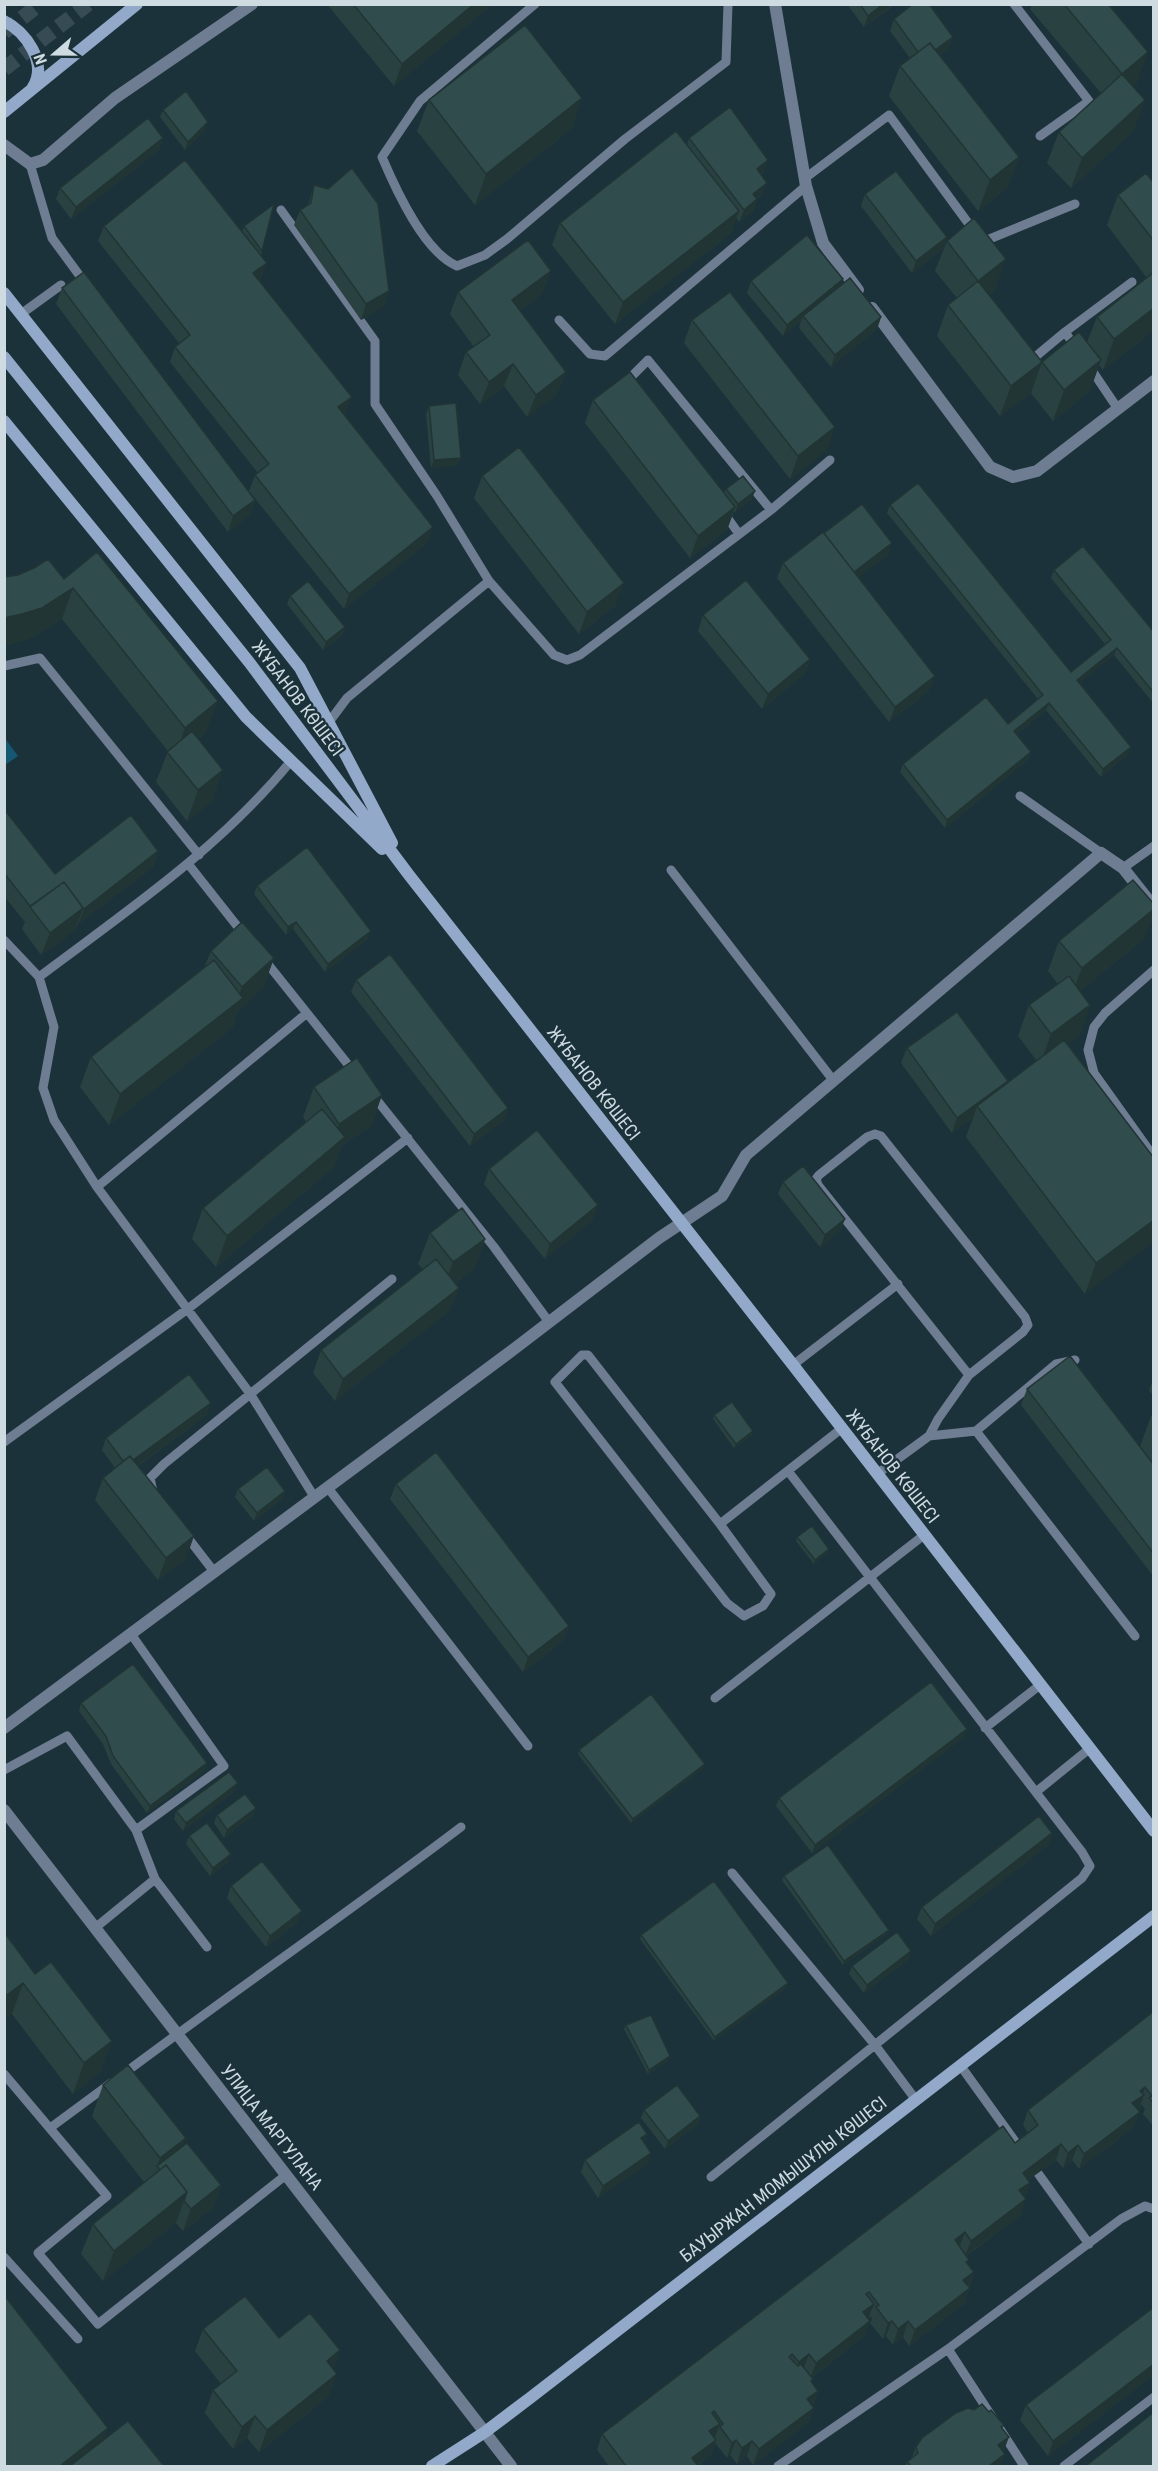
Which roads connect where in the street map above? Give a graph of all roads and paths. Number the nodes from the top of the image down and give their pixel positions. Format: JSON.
{"nodes":[{"id":1,"x":137,"y":4,"type":"edge"},
{"id":2,"x":252,"y":4,"type":"edge"},
{"id":3,"x":535,"y":4,"type":"edge"},
{"id":4,"x":728,"y":4,"type":"edge"},
{"id":5,"x":775,"y":4,"type":"edge"},
{"id":6,"x":1014,"y":4,"type":"edge"},
{"id":7,"x":4,"y":21,"type":"edge"},
{"id":8,"x":31,"y":90,"type":"junction"},
{"id":9,"x":4,"y":112,"type":"edge"},
{"id":10,"x":1040,"y":136,"type":"dead end"},
{"id":11,"x":4,"y":145,"type":"edge"},
{"id":12,"x":30,"y":164,"type":"junction"},
{"id":13,"x":805,"y":182,"type":"junction"},
{"id":14,"x":1075,"y":204,"type":"dead end"},
{"id":15,"x":281,"y":210,"type":"dead end"},
{"id":16,"x":1132,"y":282,"type":"dead end"},
{"id":17,"x":61,"y":285,"type":"dead end"},
{"id":18,"x":89,"y":288,"type":"edge"},
{"id":19,"x":4,"y":293,"type":"edge"},
{"id":20,"x":21,"y":314,"type":"junction"},
{"id":21,"x":559,"y":320,"type":"dead end"},
{"id":22,"x":1065,"y":332,"type":"junction"},
{"id":23,"x":4,"y":357,"type":"edge"},
{"id":24,"x":1029,"y":362,"type":"edge"},
{"id":25,"x":1154,"y":381,"type":"edge"},
{"id":26,"x":631,"y":391,"type":"edge"},
{"id":27,"x":1118,"y":409,"type":"junction"},
{"id":28,"x":4,"y":421,"type":"edge"},
{"id":29,"x":830,"y":460,"type":"edge"},
{"id":30,"x":718,"y":506,"type":"edge"},
{"id":31,"x":771,"y":510,"type":"junction"},
{"id":32,"x":739,"y":534,"type":"junction"},
{"id":33,"x":489,"y":581,"type":"junction"},
{"id":34,"x":4,"y":666,"type":"edge"},
{"id":35,"x":329,"y":723,"type":"junction"},
{"id":36,"x":291,"y":761,"type":"junction"},
{"id":37,"x":1020,"y":796,"type":"dead end"},
{"id":38,"x":1154,"y":846,"type":"edge"},
{"id":39,"x":1101,"y":853,"type":"junction"},
{"id":40,"x":199,"y":855,"type":"junction"},
{"id":41,"x":189,"y":865,"type":"junction"},
{"id":42,"x":1123,"y":868,"type":"junction"},
{"id":43,"x":671,"y":870,"type":"dead end"},
{"id":44,"x":409,"y":875,"type":"junction"},
{"id":45,"x":1154,"y":907,"type":"edge"},
{"id":46,"x":4,"y":939,"type":"edge"},
{"id":47,"x":1154,"y":970,"type":"edge"},
{"id":48,"x":39,"y":976,"type":"junction"},
{"id":49,"x":307,"y":1013,"type":"junction"},
{"id":50,"x":358,"y":1076,"type":"edge"},
{"id":51,"x":833,"y":1080,"type":"junction"},
{"id":52,"x":365,"y":1085,"type":"edge"},
{"id":53,"x":408,"y":1138,"type":"junction"},
{"id":54,"x":1154,"y":1157,"type":"edge"},
{"id":55,"x":98,"y":1186,"type":"junction"},
{"id":56,"x":681,"y":1224,"type":"junction"},
{"id":57,"x":392,"y":1279,"type":"dead end"},
{"id":58,"x":898,"y":1284,"type":"junction"},
{"id":59,"x":189,"y":1308,"type":"junction"},
{"id":60,"x":549,"y":1322,"type":"junction"},
{"id":61,"x":1075,"y":1360,"type":"edge"},
{"id":62,"x":793,"y":1365,"type":"junction"},
{"id":63,"x":969,"y":1375,"type":"junction"},
{"id":64,"x":251,"y":1395,"type":"junction"},
{"id":65,"x":841,"y":1429,"type":"junction"},
{"id":66,"x":976,"y":1431,"type":"junction"},
{"id":67,"x":929,"y":1436,"type":"junction"},
{"id":68,"x":4,"y":1442,"type":"edge"},
{"id":69,"x":788,"y":1471,"type":"junction"},
{"id":70,"x":877,"y":1474,"type":"junction"},
{"id":71,"x":328,"y":1488,"type":"junction"},
{"id":72,"x":315,"y":1498,"type":"junction"},
{"id":73,"x":160,"y":1502,"type":"edge"},
{"id":74,"x":720,"y":1524,"type":"junction"},
{"id":75,"x":181,"y":1528,"type":"edge"},
{"id":76,"x":924,"y":1535,"type":"junction"},
{"id":77,"x":214,"y":1573,"type":"junction"},
{"id":78,"x":871,"y":1577,"type":"junction"},
{"id":79,"x":131,"y":1634,"type":"junction"},
{"id":80,"x":1135,"y":1635,"type":"dead end"},
{"id":81,"x":1040,"y":1685,"type":"junction"},
{"id":82,"x":715,"y":1698,"type":"dead end"},
{"id":83,"x":4,"y":1728,"type":"edge"},
{"id":84,"x":985,"y":1728,"type":"junction"},
{"id":85,"x":528,"y":1746,"type":"dead end"},
{"id":86,"x":1089,"y":1749,"type":"junction"},
{"id":87,"x":4,"y":1770,"type":"edge"},
{"id":88,"x":1036,"y":1792,"type":"junction"},
{"id":89,"x":4,"y":1810,"type":"edge"},
{"id":90,"x":461,"y":1827,"type":"dead end"},
{"id":91,"x":136,"y":1830,"type":"junction"},
{"id":92,"x":1154,"y":1831,"type":"edge"},
{"id":93,"x":732,"y":1873,"type":"dead end"},
{"id":94,"x":154,"y":1879,"type":"junction"},
{"id":95,"x":1154,"y":1916,"type":"edge"},
{"id":96,"x":95,"y":1928,"type":"junction"},
{"id":97,"x":207,"y":1947,"type":"dead end"},
{"id":98,"x":176,"y":2033,"type":"junction"},
{"id":99,"x":875,"y":2044,"type":"junction"},
{"id":100,"x":960,"y":2065,"type":"junction"},
{"id":101,"x":4,"y":2074,"type":"edge"},
{"id":102,"x":916,"y":2100,"type":"junction"},
{"id":103,"x":50,"y":2128,"type":"junction"},
{"id":104,"x":286,"y":2175,"type":"junction"},
{"id":105,"x":711,"y":2176,"type":"dead end"},
{"id":106,"x":1154,"y":2209,"type":"edge"},
{"id":107,"x":1089,"y":2244,"type":"junction"},
{"id":108,"x":4,"y":2257,"type":"edge"},
{"id":109,"x":78,"y":2339,"type":"dead end"},
{"id":110,"x":948,"y":2349,"type":"junction"},
{"id":111,"x":1154,"y":2397,"type":"edge"},
{"id":112,"x":485,"y":2432,"type":"junction"},
{"id":113,"x":432,"y":2466,"type":"edge"},
{"id":114,"x":511,"y":2466,"type":"edge"},
{"id":115,"x":778,"y":2466,"type":"edge"},
{"id":116,"x":1024,"y":2466,"type":"edge"},
{"id":117,"x":1064,"y":2466,"type":"edge"}],
"edges":[{"from":1,"to":8,"type":"main road"},
{"from":2,"to":12,"type":"street"},
{"from":3,"to":4,"type":"lane"},
{"from":5,"to":13,"type":"street"},
{"from":6,"to":10,"type":"lane"},
{"from":7,"to":8,"type":"main road"},
{"from":8,"to":9,"type":"main road"},
{"from":11,"to":12,"type":"street"},
{"from":12,"to":18,"type":"lane"},
{"from":13,"to":14,"type":"lane"},
{"from":13,"to":21,"type":"lane"},
{"from":13,"to":27,"type":"street"},
{"from":15,"to":33,"type":"lane"},
{"from":16,"to":22,"type":"lane"},
{"from":17,"to":20,"type":"lane"},
{"from":19,"to":20,"type":"main road"},
{"from":20,"to":35,"type":"main road"},
{"from":22,"to":24,"type":"lane"},
{"from":22,"to":27,"type":"lane"},
{"from":23,"to":44,"type":"main road","name":"ЖҰБАНОВ КӨШЕСІ"},
{"from":25,"to":27,"type":"street"},
{"from":26,"to":31,"type":"lane"},
{"from":28,"to":36,"type":"main road"},
{"from":29,"to":31,"type":"lane"},
{"from":30,"to":32,"type":"lane"},
{"from":31,"to":32,"type":"lane"},
{"from":32,"to":33,"type":"lane"},
{"from":33,"to":35,"type":"lane"},
{"from":34,"to":40,"type":"lane"},
{"from":35,"to":44,"type":"main road"},
{"from":36,"to":40,"type":"lane"},
{"from":36,"to":44,"type":"main road"},
{"from":37,"to":39,"type":"lane"},
{"from":38,"to":42,"type":"lane"},
{"from":39,"to":42,"type":"street"},
{"from":39,"to":51,"type":"street"},
{"from":40,"to":41,"type":"lane"},
{"from":41,"to":48,"type":"lane"},
{"from":41,"to":49,"type":"lane"},
{"from":42,"to":45,"type":"street"},
{"from":43,"to":51,"type":"lane"},
{"from":44,"to":56,"type":"main road","name":"ЖҰБАНОВ КӨШЕСІ"},
{"from":46,"to":48,"type":"lane"},
{"from":47,"to":54,"type":"lane"},
{"from":48,"to":55,"type":"lane"},
{"from":49,"to":50,"type":"lane"},
{"from":49,"to":55,"type":"lane"},
{"from":51,"to":56,"type":"street"},
{"from":52,"to":53,"type":"lane"},
{"from":53,"to":59,"type":"lane"},
{"from":53,"to":60,"type":"lane"},
{"from":55,"to":59,"type":"lane"},
{"from":56,"to":60,"type":"street"},
{"from":56,"to":62,"type":"main road","name":"ЖҰБАНОВ КӨШЕСІ"},
{"from":57,"to":64,"type":"lane"},
{"from":58,"to":62,"type":"lane"},
{"from":58,"to":63,"type":"lane"},
{"from":58,"to":63,"type":"lane"},
{"from":59,"to":64,"type":"lane"},
{"from":59,"to":68,"type":"lane"},
{"from":60,"to":71,"type":"street"},
{"from":61,"to":66,"type":"lane"},
{"from":62,"to":65,"type":"main road","name":"ЖҰБАНОВ КӨШЕСІ"},
{"from":63,"to":67,"type":"lane"},
{"from":64,"to":72,"type":"lane"},
{"from":64,"to":73,"type":"lane"},
{"from":65,"to":69,"type":"lane"},
{"from":65,"to":70,"type":"main road","name":"ЖҰБАНОВ КӨШЕСІ"},
{"from":66,"to":67,"type":"lane"},
{"from":66,"to":80,"type":"lane"},
{"from":67,"to":70,"type":"lane"},
{"from":69,"to":74,"type":"lane"},
{"from":69,"to":78,"type":"lane"},
{"from":70,"to":76,"type":"main road","name":"ЖҰБАНОВ КӨШЕСІ"},
{"from":71,"to":72,"type":"street"},
{"from":71,"to":85,"type":"lane"},
{"from":72,"to":77,"type":"street"},
{"from":74,"to":74,"type":"lane"},
{"from":75,"to":77,"type":"lane"},
{"from":76,"to":78,"type":"lane"},
{"from":76,"to":81,"type":"main road","name":"ЖҰБАНОВ КӨШЕСІ"},
{"from":77,"to":79,"type":"street"},
{"from":78,"to":82,"type":"lane"},
{"from":78,"to":84,"type":"lane"},
{"from":79,"to":83,"type":"street"},
{"from":79,"to":91,"type":"lane"},
{"from":81,"to":84,"type":"lane"},
{"from":81,"to":86,"type":"main road","name":"ЖҰБАНОВ КӨШЕСІ"},
{"from":84,"to":88,"type":"lane"},
{"from":86,"to":88,"type":"lane"},
{"from":86,"to":92,"type":"main road","name":"ЖҰБАНОВ КӨШЕСІ"},
{"from":87,"to":91,"type":"lane"},
{"from":88,"to":99,"type":"lane"},
{"from":89,"to":96,"type":"street","name":"УЛИЦА МАРГУЛАНА"},
{"from":90,"to":98,"type":"lane"},
{"from":91,"to":94,"type":"lane"},
{"from":93,"to":99,"type":"lane"},
{"from":94,"to":96,"type":"lane"},
{"from":94,"to":97,"type":"lane"},
{"from":95,"to":100,"type":"main road","name":"БАУЫРЖАН МОМЫШҰЛЫ КӨШЕСІ"},
{"from":96,"to":98,"type":"street","name":"УЛИЦА МАРГУЛАНА"},
{"from":98,"to":103,"type":"lane"},
{"from":98,"to":104,"type":"street","name":"УЛИЦА МАРГУЛАНА"},
{"from":99,"to":102,"type":"lane"},
{"from":99,"to":105,"type":"lane"},
{"from":100,"to":102,"type":"main road","name":"БАУЫРЖАН МОМЫШҰЛЫ КӨШЕСІ"},
{"from":100,"to":107,"type":"lane"},
{"from":101,"to":103,"type":"lane"},
{"from":102,"to":112,"type":"main road","name":"БАУЫРЖАН МОМЫШҰЛЫ КӨШЕСІ"},
{"from":103,"to":104,"type":"lane"},
{"from":104,"to":112,"type":"street","name":"УЛИЦА МАРГУЛАНА"},
{"from":106,"to":107,"type":"lane"},
{"from":107,"to":110,"type":"lane"},
{"from":108,"to":109,"type":"lane"},
{"from":110,"to":115,"type":"lane"},
{"from":110,"to":116,"type":"lane"},
{"from":111,"to":117,"type":"lane"},
{"from":112,"to":113,"type":"main road","name":"БАУЫРЖАН МОМЫШҰЛЫ КӨШЕСІ"},
{"from":112,"to":114,"type":"street","name":"УЛИЦА МАРГУЛАНА"}]}
